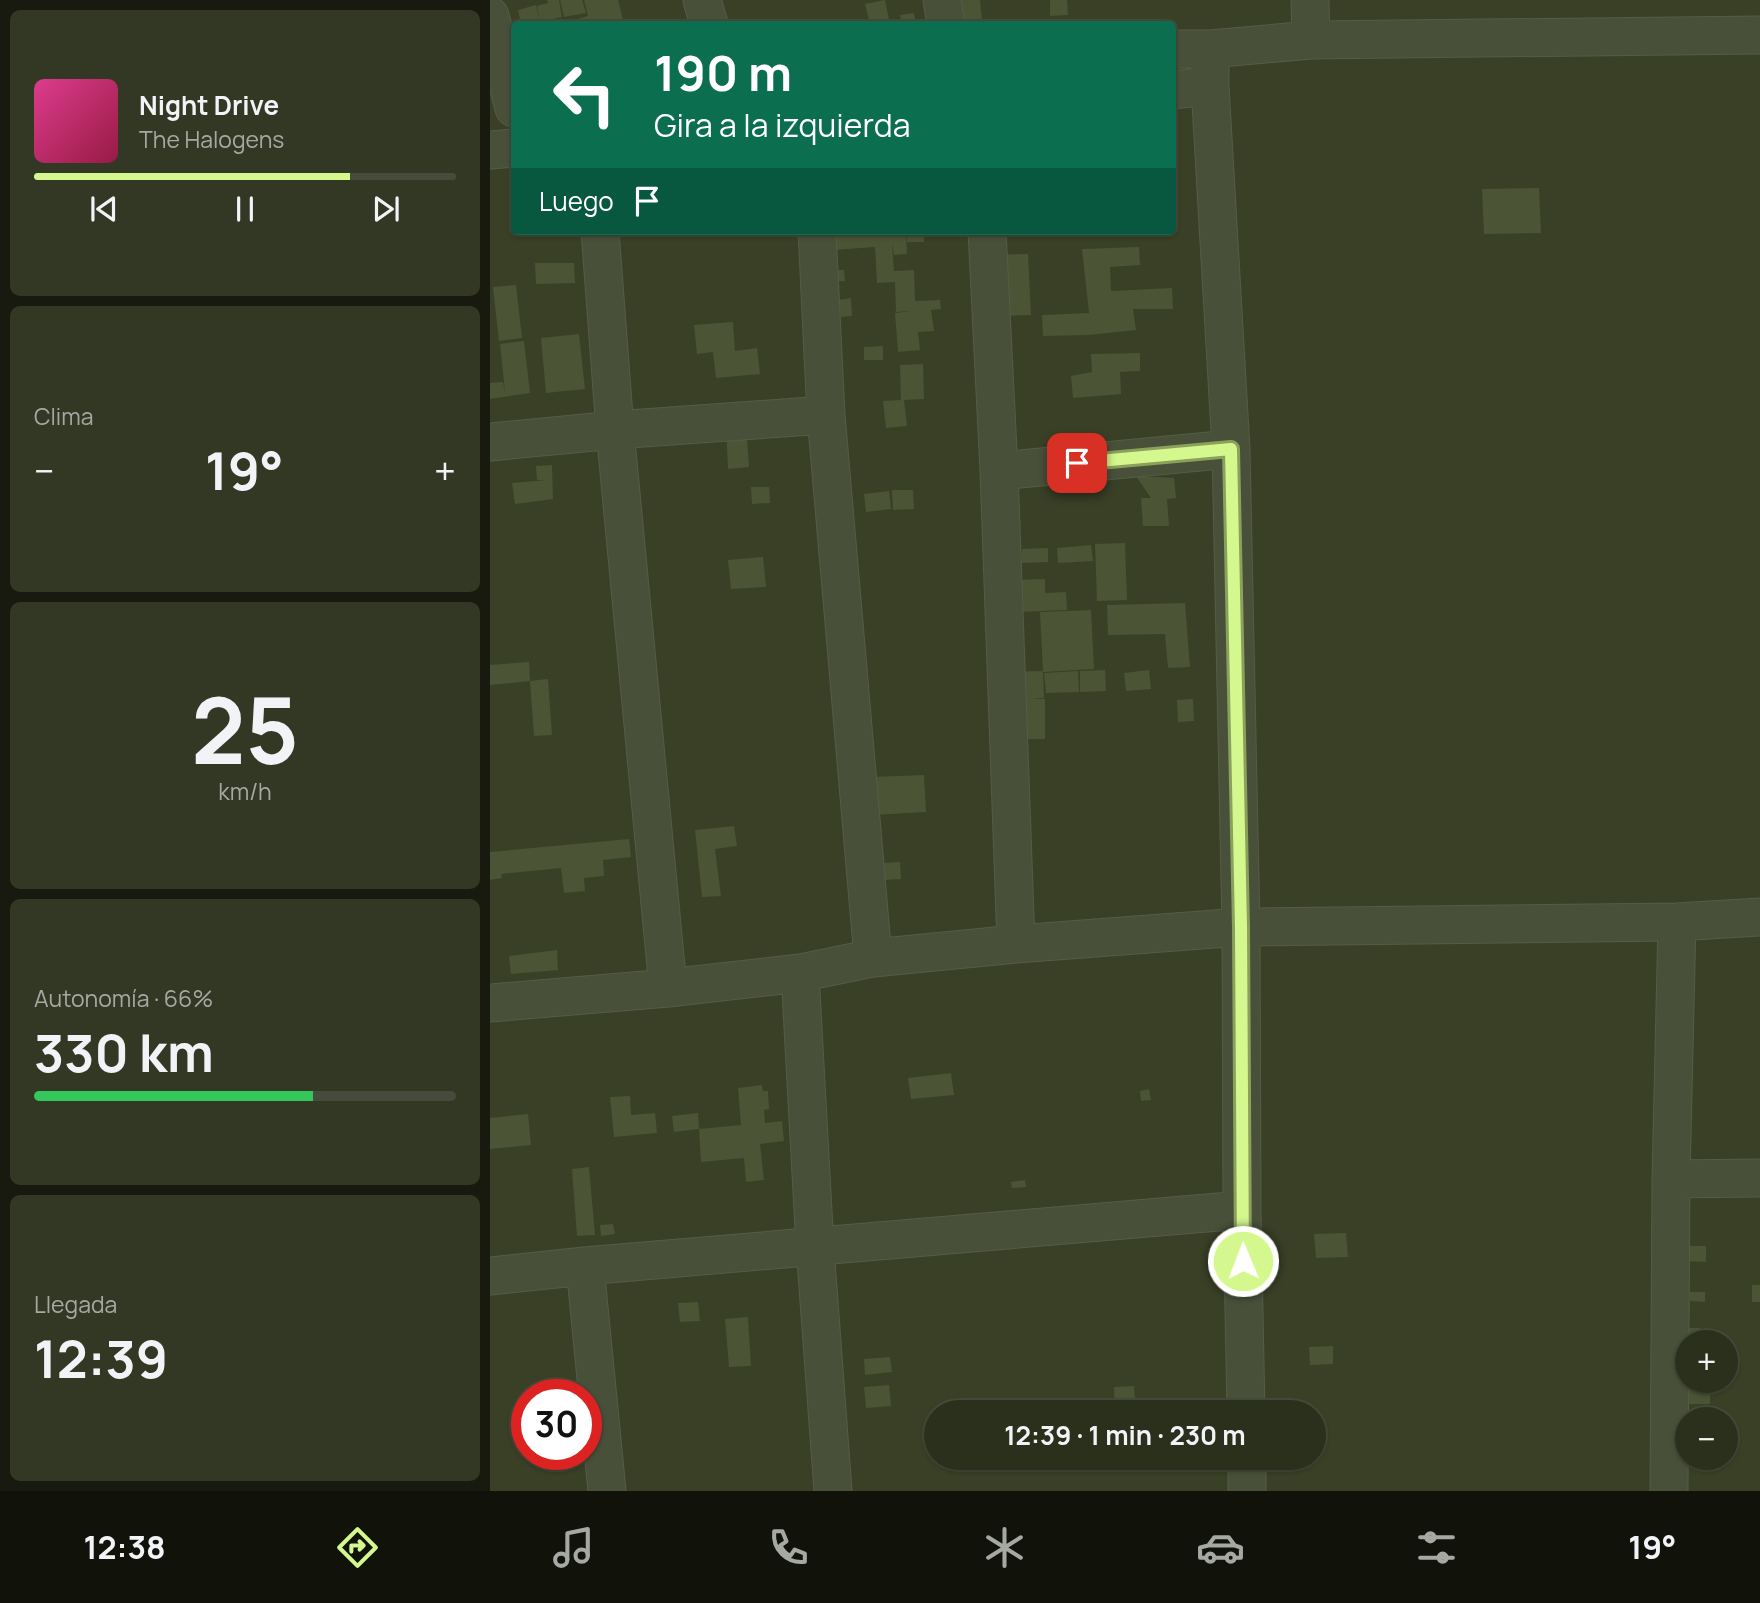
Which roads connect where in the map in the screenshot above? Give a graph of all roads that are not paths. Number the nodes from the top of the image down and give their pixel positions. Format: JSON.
{"nodes":[{"id":1,"x":702,"y":0,"type":"edge"},
{"id":2,"x":727,"y":0,"type":"edge"},
{"id":3,"x":942,"y":0,"type":"edge"},
{"id":4,"x":1310,"y":0,"type":"edge"},
{"id":5,"x":490,"y":16,"type":"edge"},
{"id":6,"x":708,"y":21,"type":"edge"},
{"id":7,"x":731,"y":21,"type":"edge"},
{"id":8,"x":946,"y":21,"type":"edge"},
{"id":9,"x":1760,"y":35,"type":"edge"},
{"id":10,"x":1311,"y":40,"type":"junction"},
{"id":11,"x":1210,"y":49,"type":"junction"},
{"id":12,"x":1176,"y":50,"type":"edge"},
{"id":13,"x":1210,"y":86,"type":"junction"},
{"id":14,"x":1176,"y":90,"type":"edge"},
{"id":15,"x":511,"y":96,"type":"edge"},
{"id":16,"x":511,"y":148,"type":"edge"},
{"id":17,"x":490,"y":150,"type":"edge"},
{"id":18,"x":600,"y":235,"type":"edge"},
{"id":19,"x":817,"y":235,"type":"edge"},
{"id":20,"x":987,"y":235,"type":"edge"},
{"id":21,"x":826,"y":415,"type":"junction"},
{"id":22,"x":615,"y":429,"type":"junction"},
{"id":23,"x":490,"y":442,"type":"edge"},
{"id":24,"x":1231,"y":449,"type":"junction"},
{"id":25,"x":999,"y":471,"type":"junction"},
{"id":26,"x":1760,"y":917,"type":"edge"},
{"id":27,"x":1677,"y":922,"type":"junction"},
{"id":28,"x":1241,"y":927,"type":"junction"},
{"id":29,"x":1016,"y":944,"type":"junction"},
{"id":30,"x":873,"y":958,"type":"junction"},
{"id":31,"x":800,"y":972,"type":"junction"},
{"id":32,"x":668,"y":988,"type":"junction"},
{"id":33,"x":490,"y":1003,"type":"edge"},
{"id":34,"x":1760,"y":1178,"type":"edge"},
{"id":35,"x":1671,"y":1180,"type":"junction"},
{"id":36,"x":1242,"y":1210,"type":"junction"},
{"id":37,"x":815,"y":1247,"type":"junction"},
{"id":38,"x":585,"y":1266,"type":"junction"},
{"id":39,"x":490,"y":1276,"type":"edge"},
{"id":40,"x":1246,"y":1400,"type":"edge"},
{"id":41,"x":1247,"y":1470,"type":"edge"},
{"id":42,"x":607,"y":1491,"type":"edge"},
{"id":43,"x":833,"y":1491,"type":"edge"},
{"id":44,"x":1247,"y":1491,"type":"edge"},
{"id":45,"x":1669,"y":1491,"type":"edge"}],
"edges":[{"from":1,"to":6,"type":"street"},
{"from":2,"to":7,"type":"street"},
{"from":3,"to":8,"type":"street"},
{"from":4,"to":10,"type":"street"},
{"from":5,"to":15,"type":"street"},
{"from":9,"to":10,"type":"street"},
{"from":10,"to":11,"type":"street"},
{"from":11,"to":12,"type":"street"},
{"from":11,"to":13,"type":"street"},
{"from":13,"to":14,"type":"street"},
{"from":13,"to":24,"type":"street"},
{"from":16,"to":17,"type":"street"},
{"from":18,"to":22,"type":"street"},
{"from":19,"to":21,"type":"street"},
{"from":20,"to":25,"type":"street"},
{"from":21,"to":22,"type":"street"},
{"from":21,"to":30,"type":"street"},
{"from":22,"to":23,"type":"street"},
{"from":22,"to":32,"type":"street"},
{"from":24,"to":25,"type":"street"},
{"from":24,"to":28,"type":"street"},
{"from":25,"to":29,"type":"street"},
{"from":26,"to":27,"type":"street"},
{"from":27,"to":28,"type":"street"},
{"from":27,"to":35,"type":"street"},
{"from":28,"to":29,"type":"street"},
{"from":28,"to":36,"type":"street"},
{"from":29,"to":30,"type":"street"},
{"from":30,"to":31,"type":"street"},
{"from":31,"to":32,"type":"street"},
{"from":31,"to":37,"type":"street"},
{"from":32,"to":33,"type":"street"},
{"from":34,"to":35,"type":"street"},
{"from":35,"to":45,"type":"street"},
{"from":36,"to":37,"type":"street"},
{"from":36,"to":40,"type":"street"},
{"from":37,"to":38,"type":"street"},
{"from":37,"to":43,"type":"street"},
{"from":38,"to":39,"type":"street"},
{"from":38,"to":42,"type":"street"},
{"from":41,"to":44,"type":"street"}]}
